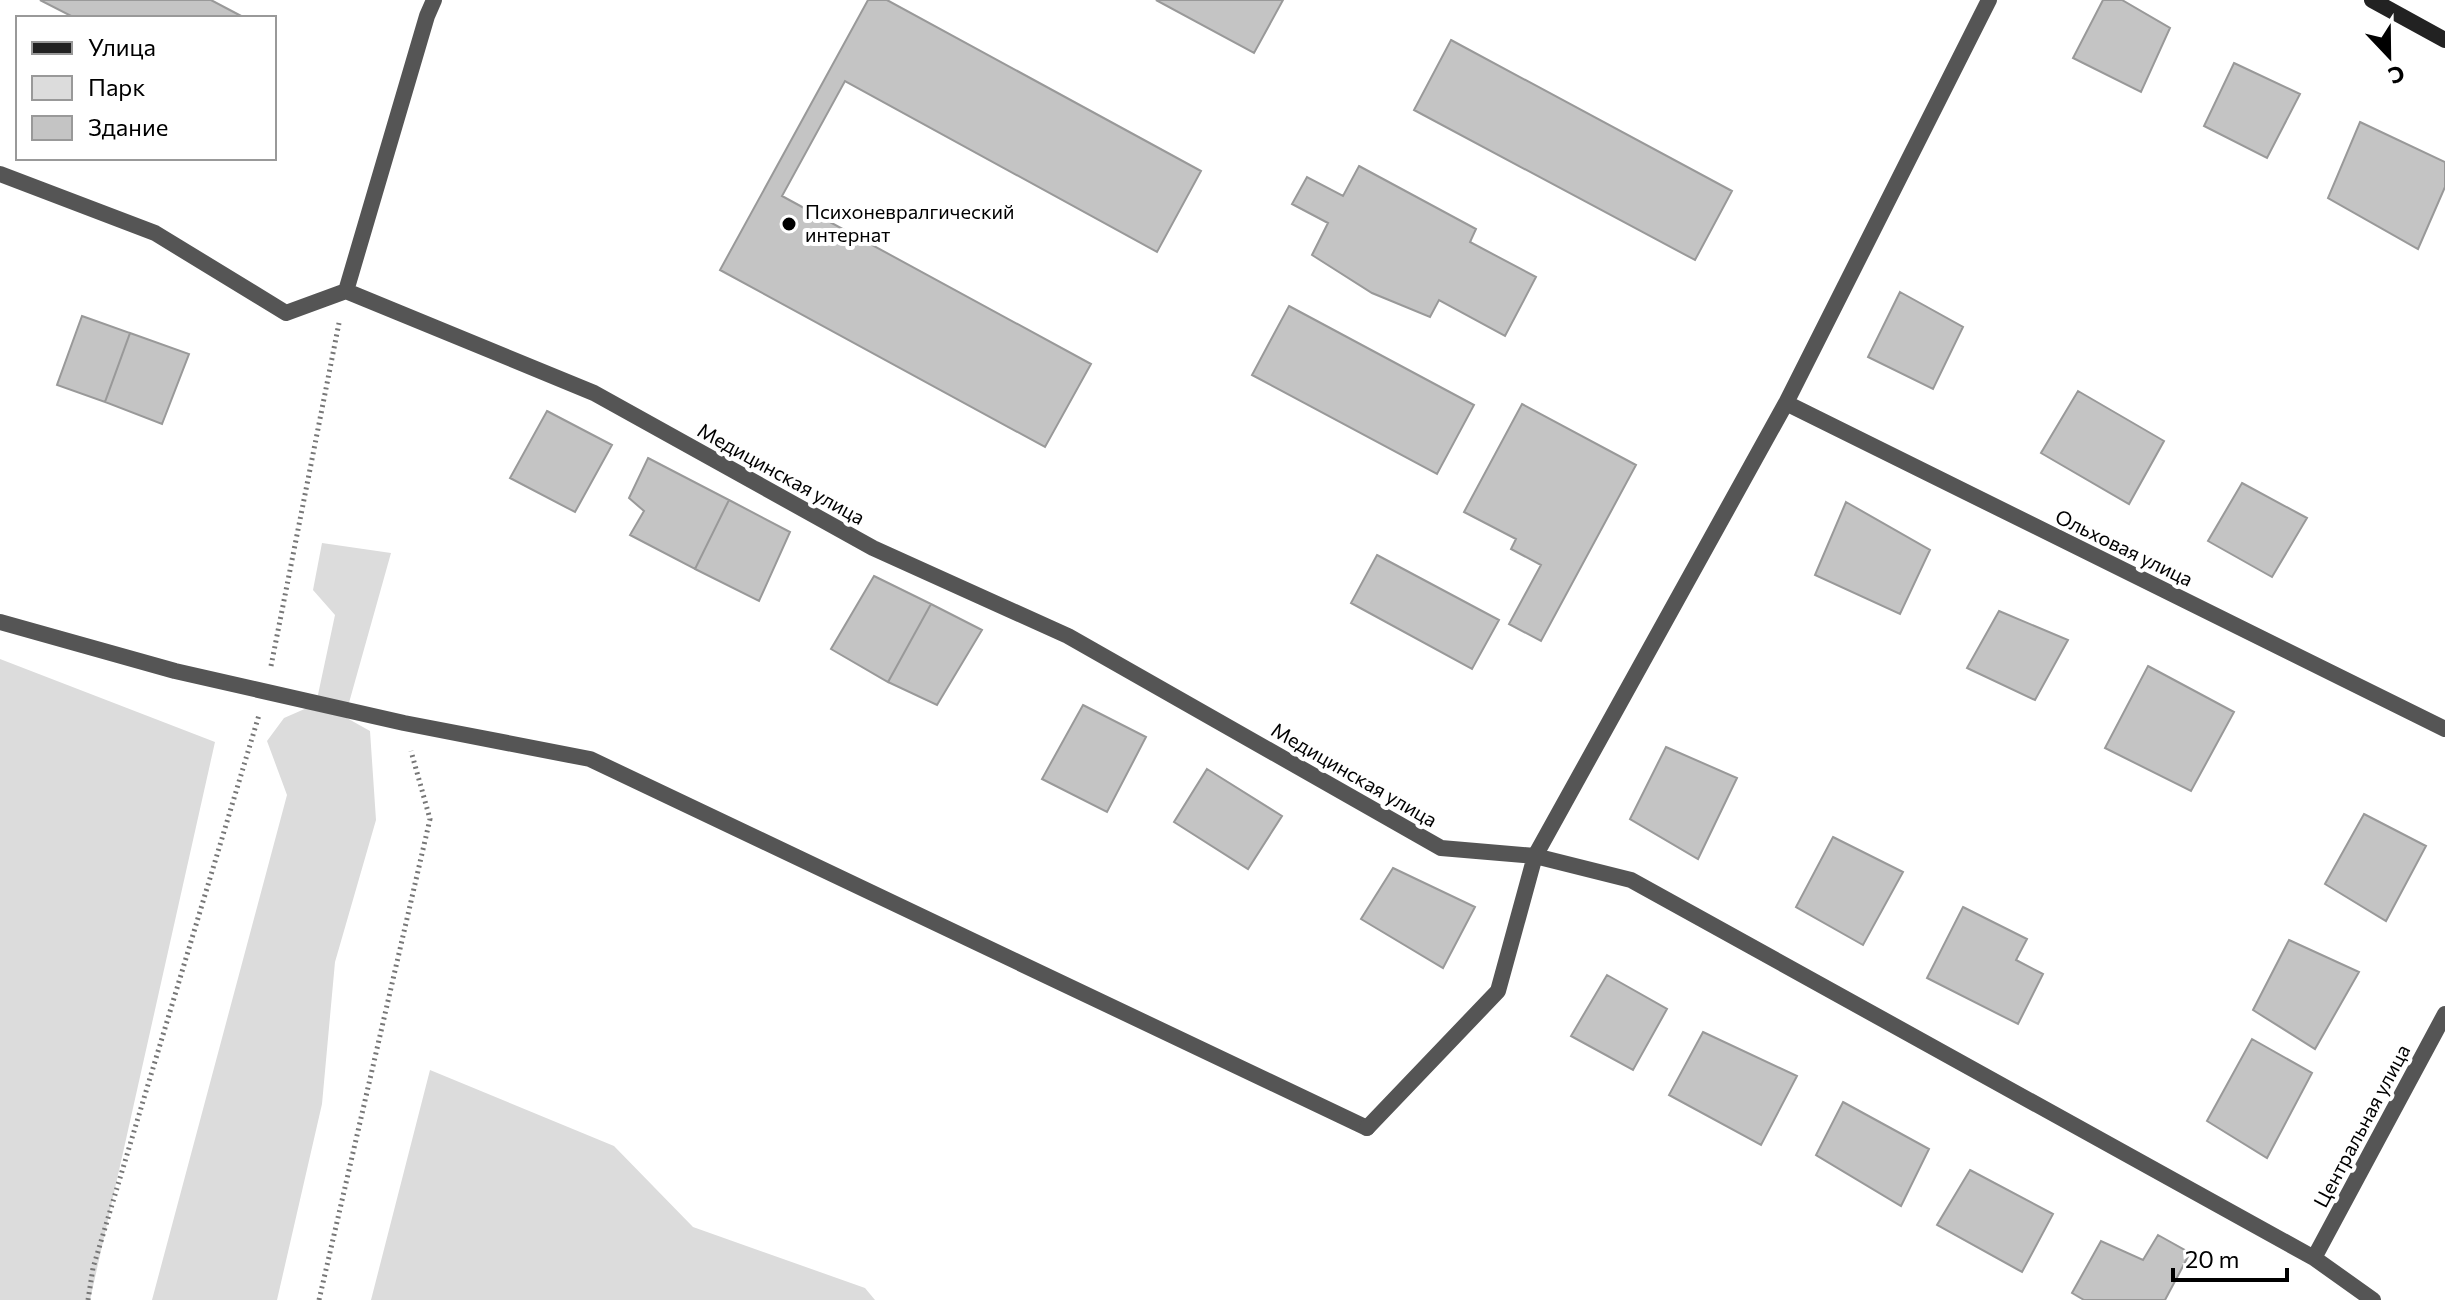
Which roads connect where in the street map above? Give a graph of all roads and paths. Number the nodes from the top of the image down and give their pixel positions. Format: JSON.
{"nodes":[{"id":1,"x":434,"y":0,"type":"edge"},
{"id":2,"x":1989,"y":0,"type":"edge"},
{"id":3,"x":2372,"y":0,"type":"edge"},
{"id":4,"x":2445,"y":40,"type":"edge"},
{"id":5,"x":0,"y":174,"type":"edge"},
{"id":6,"x":346,"y":291,"type":"junction"},
{"id":7,"x":1786,"y":403,"type":"junction"},
{"id":8,"x":0,"y":622,"type":"edge"},
{"id":9,"x":265,"y":692,"type":"junction"},
{"id":10,"x":404,"y":723,"type":"junction"},
{"id":11,"x":2445,"y":729,"type":"edge"},
{"id":12,"x":1535,"y":856,"type":"junction"},
{"id":13,"x":2445,"y":1014,"type":"edge"},
{"id":14,"x":2314,"y":1258,"type":"junction"},
{"id":15,"x":88,"y":1300,"type":"edge"},
{"id":16,"x":319,"y":1300,"type":"edge"},
{"id":17,"x":2373,"y":1300,"type":"edge"}],
"edges":[{"from":1,"to":6,"type":"street"},
{"from":2,"to":7,"type":"street"},
{"from":3,"to":4,"type":"street"},
{"from":5,"to":6,"type":"street"},
{"from":6,"to":9,"type":"path"},
{"from":6,"to":12,"type":"street","name":"Медицинская улица"},
{"from":7,"to":11,"type":"street","name":"Ольховая улица"},
{"from":7,"to":12,"type":"street"},
{"from":8,"to":9,"type":"street"},
{"from":9,"to":10,"type":"street"},
{"from":9,"to":15,"type":"path"},
{"from":10,"to":12,"type":"street"},
{"from":10,"to":16,"type":"path"},
{"from":12,"to":14,"type":"street","name":"Медицинская улица"},
{"from":13,"to":14,"type":"street","name":"Центральная улица"},
{"from":14,"to":17,"type":"street"}]}
